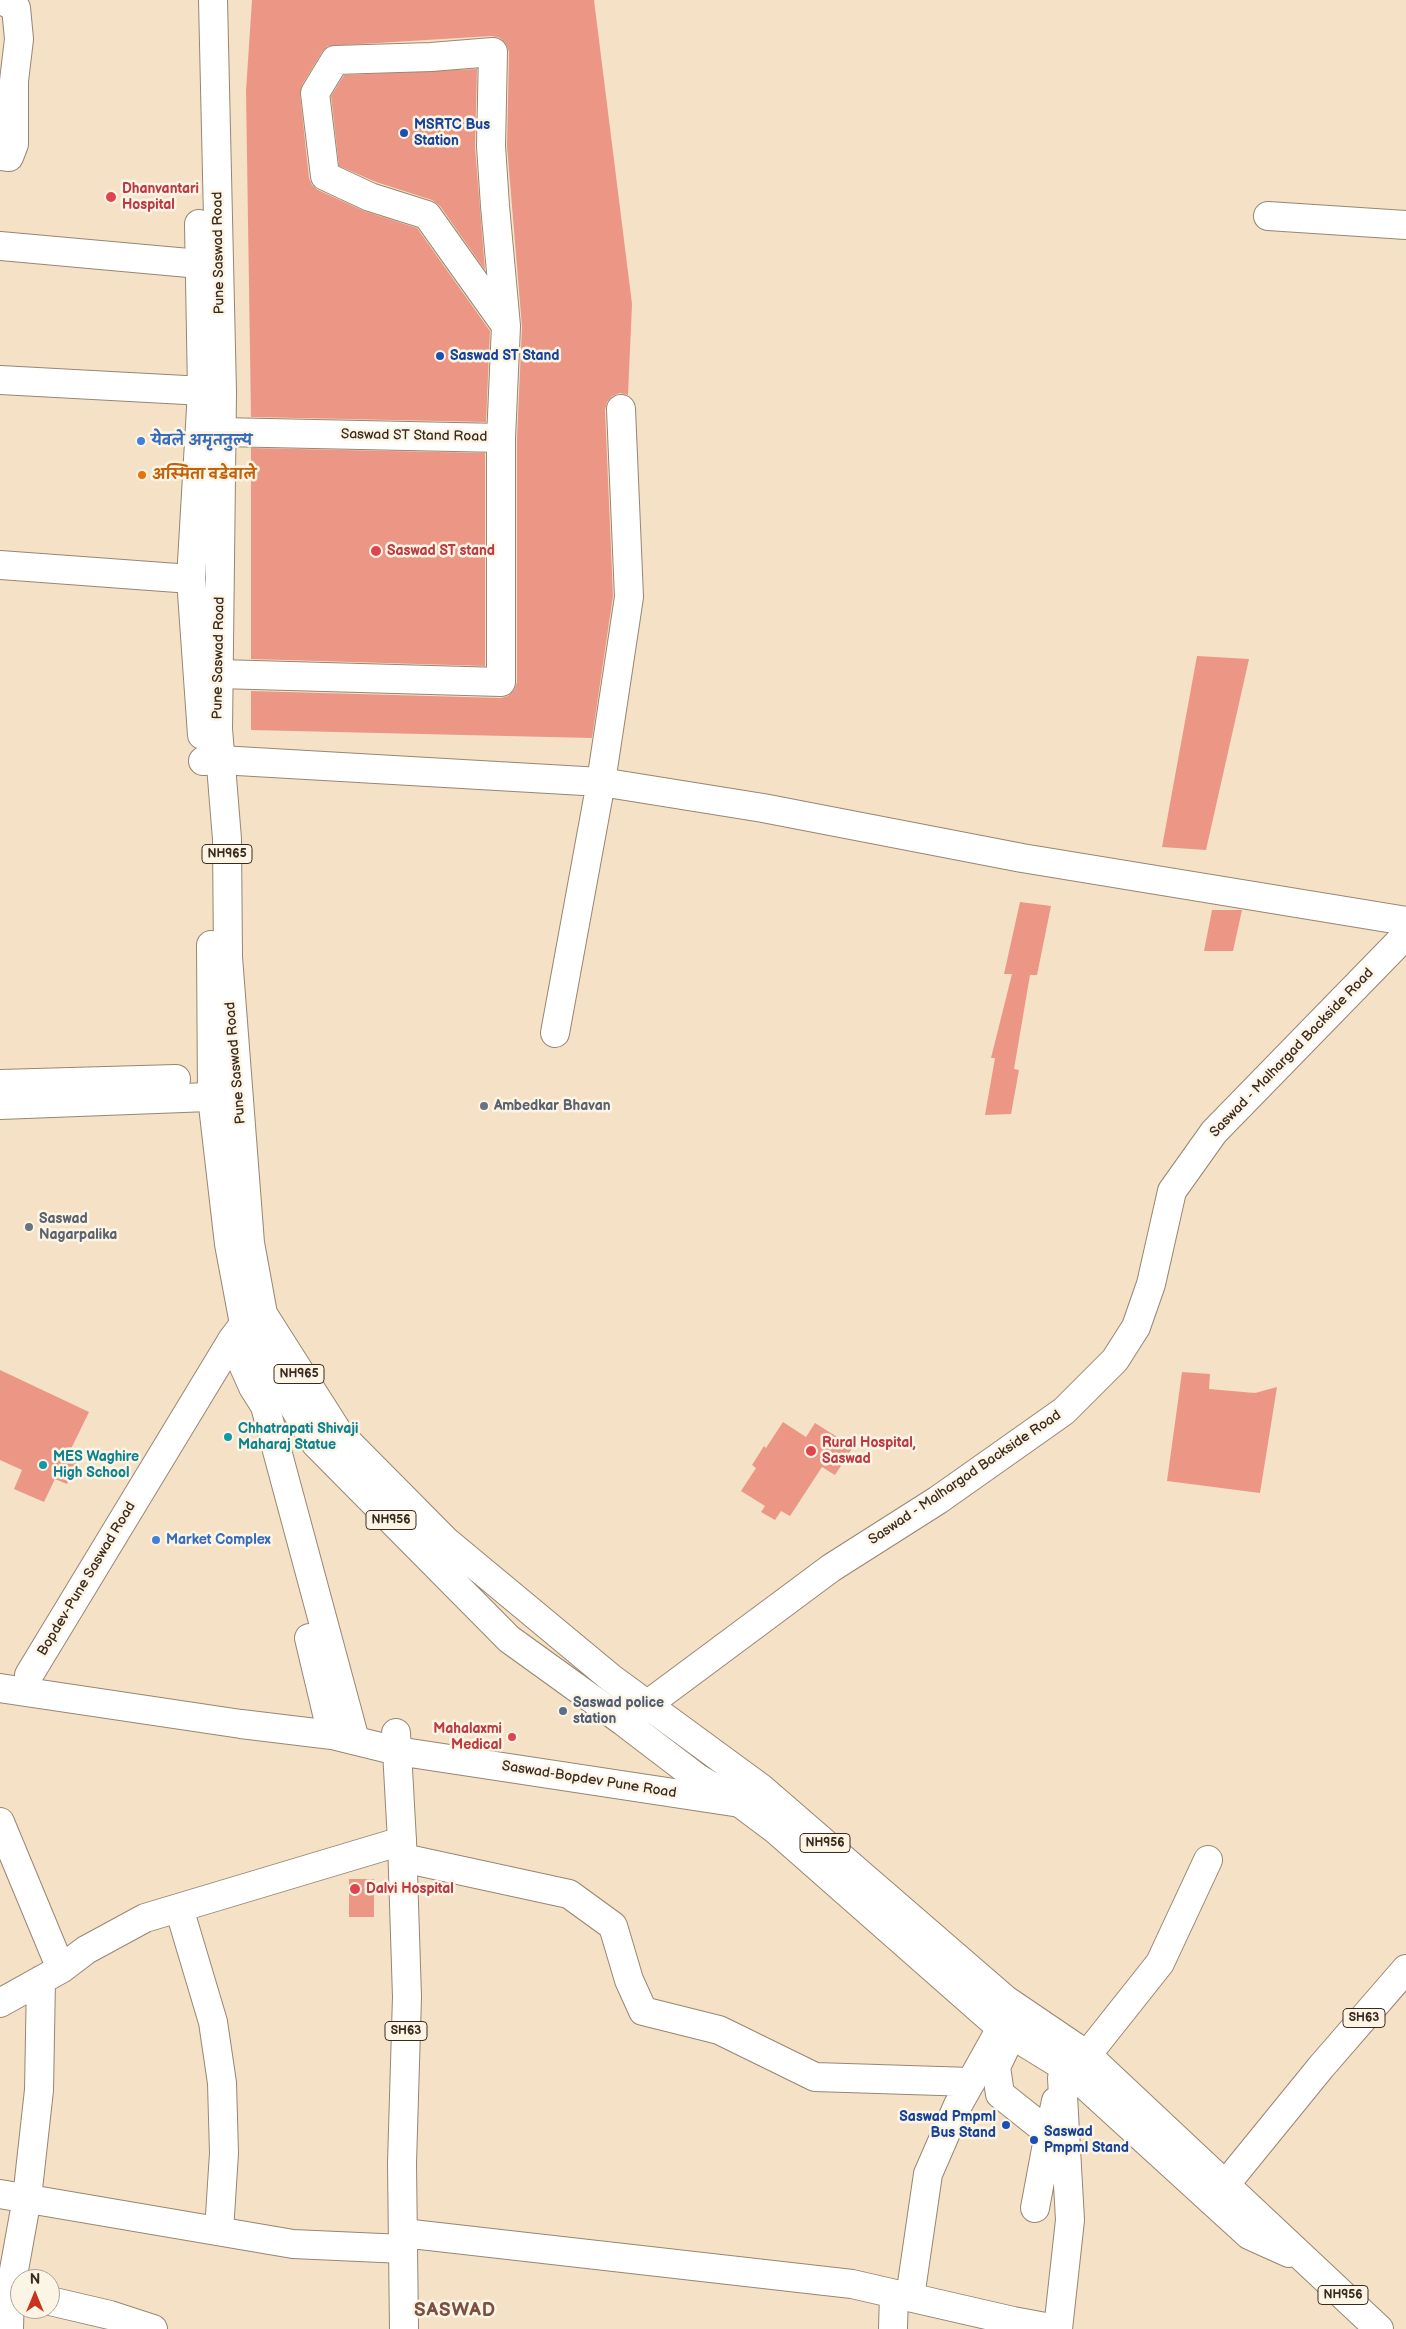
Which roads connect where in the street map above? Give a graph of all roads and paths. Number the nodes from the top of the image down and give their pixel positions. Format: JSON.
{"nodes":[{"id":1,"x":2,"y":0,"type":"edge"},
{"id":2,"x":196,"y":0,"type":"edge"},
{"id":3,"x":213,"y":0,"type":"edge"},
{"id":4,"x":7,"y":81,"type":"edge"},
{"id":5,"x":0,"y":156,"type":"edge"},
{"id":6,"x":1268,"y":216,"type":"dead end"},
{"id":7,"x":1406,"y":225,"type":"edge"},
{"id":8,"x":0,"y":246,"type":"edge"},
{"id":9,"x":200,"y":264,"type":"junction"},
{"id":10,"x":506,"y":326,"type":"junction"},
{"id":11,"x":0,"y":380,"type":"edge"},
{"id":12,"x":212,"y":392,"type":"junction"},
{"id":13,"x":621,"y":409,"type":"dead end"},
{"id":14,"x":221,"y":432,"type":"junction"},
{"id":15,"x":500,"y":438,"type":"junction"},
{"id":16,"x":0,"y":565,"type":"edge"},
{"id":17,"x":191,"y":579,"type":"junction"},
{"id":18,"x":219,"y":674,"type":"junction"},
{"id":19,"x":212,"y":760,"type":"junction"},
{"id":20,"x":601,"y":782,"type":"junction"},
{"id":21,"x":1406,"y":921,"type":"edge"},
{"id":22,"x":1406,"y":935,"type":"edge"},
{"id":23,"x":555,"y":1033,"type":"dead end"},
{"id":24,"x":0,"y":1084,"type":"edge"},
{"id":25,"x":238,"y":1087,"type":"junction"},
{"id":26,"x":211,"y":1088,"type":"junction"},
{"id":27,"x":0,"y":1105,"type":"edge"},
{"id":28,"x":246,"y":1326,"type":"junction"},
{"id":29,"x":338,"y":1432,"type":"joint"},
{"id":30,"x":9,"y":1685,"type":"edge"},
{"id":31,"x":648,"y":1704,"type":"junction"},
{"id":32,"x":624,"y":1722,"type":"junction"},
{"id":33,"x":342,"y":1729,"type":"junction"},
{"id":34,"x":396,"y":1742,"type":"junction"},
{"id":35,"x":696,"y":1777,"type":"junction"},
{"id":36,"x":761,"y":1799,"type":"junction"},
{"id":37,"x":0,"y":1822,"type":"edge"},
{"id":38,"x":402,"y":1849,"type":"junction"},
{"id":39,"x":1208,"y":1860,"type":"dead end"},
{"id":40,"x":179,"y":1908,"type":"junction"},
{"id":41,"x":1406,"y":1970,"type":"edge"},
{"id":42,"x":51,"y":1975,"type":"junction"},
{"id":43,"x":0,"y":2003,"type":"edge"},
{"id":44,"x":1010,"y":2023,"type":"junction"},
{"id":45,"x":1072,"y":2067,"type":"junction"},
{"id":46,"x":971,"y":2082,"type":"junction"},
{"id":47,"x":1048,"y":2133,"type":"junction"},
{"id":48,"x":1219,"y":2192,"type":"junction"},
{"id":49,"x":0,"y":2194,"type":"edge"},
{"id":50,"x":27,"y":2198,"type":"junction"},
{"id":51,"x":1035,"y":2208,"type":"dead end"},
{"id":52,"x":219,"y":2230,"type":"junction"},
{"id":53,"x":403,"y":2241,"type":"junction"},
{"id":54,"x":14,"y":2269,"type":"edge"},
{"id":55,"x":10,"y":2292,"type":"edge"},
{"id":56,"x":902,"y":2296,"type":"junction"},
{"id":57,"x":60,"y":2303,"type":"edge"},
{"id":58,"x":9,"y":2329,"type":"edge"},
{"id":59,"x":153,"y":2329,"type":"edge"},
{"id":60,"x":404,"y":2329,"type":"edge"},
{"id":61,"x":893,"y":2329,"type":"edge"},
{"id":62,"x":1057,"y":2329,"type":"edge"},
{"id":63,"x":1379,"y":2329,"type":"edge"}],
"edges":[{"from":1,"to":4,"type":"main road"},
{"from":2,"to":9,"type":"main road","name":"Pune Saswad Road","number":"NH956"},
{"from":3,"to":12,"type":"main road","name":"Pune Saswad Road","number":"NH965"},
{"from":4,"to":5,"type":"main road"},
{"from":6,"to":7,"type":"main road"},
{"from":8,"to":9,"type":"main road"},
{"from":9,"to":12,"type":"main road","name":"Pune Saswad Road","number":"NH956"},
{"from":10,"to":10,"type":"main road"},
{"from":10,"to":15,"type":"main road"},
{"from":11,"to":12,"type":"main road"},
{"from":12,"to":14,"type":"main road","name":"Pune Saswad Road","number":"NH965"},
{"from":12,"to":17,"type":"main road","number":"NH956"},
{"from":13,"to":20,"type":"main road"},
{"from":14,"to":15,"type":"main road","name":"Saswad ST Stand Road"},
{"from":14,"to":18,"type":"main road","name":"Pune Saswad Road","number":"NH965"},
{"from":15,"to":18,"type":"main road","name":"Saswad ST Stand Road"},
{"from":16,"to":17,"type":"main road"},
{"from":17,"to":19,"type":"main road","number":"NH956"},
{"from":18,"to":19,"type":"main road","name":"Pune Saswad Road","number":"NH965"},
{"from":19,"to":20,"type":"main road"},
{"from":19,"to":25,"type":"main road","name":"Pune Saswad Road","number":"NH965"},
{"from":19,"to":26,"type":"main road","number":"NH956"},
{"from":20,"to":21,"type":"main road"},
{"from":20,"to":23,"type":"main road"},
{"from":22,"to":31,"type":"main road","name":"Saswad - Malhargad Backside Road"},
{"from":24,"to":26,"type":"main road"},
{"from":25,"to":26,"type":"main road"},
{"from":25,"to":28,"type":"main road","name":"Pune Saswad Road","number":"NH965"},
{"from":26,"to":27,"type":"main road"},
{"from":26,"to":28,"type":"main road","number":"NH956"},
{"from":28,"to":29,"type":"main road","number":"NH965"},
{"from":28,"to":30,"type":"main road","name":"Bopdev-Pune Saswad Road"},
{"from":28,"to":32,"type":"main road","number":"NH956"},
{"from":28,"to":33,"type":"main road"},
{"from":29,"to":31,"type":"main road","number":"NH956"},
{"from":30,"to":33,"type":"main road"},
{"from":31,"to":32,"type":"main road","name":"Saswad - Malhargad Backside Road"},
{"from":31,"to":36,"type":"main road","number":"NH956"},
{"from":32,"to":35,"type":"main road","number":"NH956"},
{"from":33,"to":34,"type":"main road"},
{"from":34,"to":35,"type":"main road","name":"Saswad-Bopdev Pune Road"},
{"from":34,"to":36,"type":"main road","name":"Saswad-Bopdev Pune Road"},
{"from":34,"to":38,"type":"main road","number":"SH63"},
{"from":35,"to":36,"type":"main road","number":"NH956"},
{"from":36,"to":44,"type":"main road","number":"NH956"},
{"from":36,"to":44,"type":"main road","number":"NH956"},
{"from":37,"to":42,"type":"main road"},
{"from":38,"to":40,"type":"main road"},
{"from":38,"to":46,"type":"main road"},
{"from":38,"to":53,"type":"main road","number":"SH63"},
{"from":39,"to":45,"type":"main road"},
{"from":40,"to":42,"type":"main road"},
{"from":40,"to":52,"type":"main road"},
{"from":41,"to":48,"type":"main road","number":"SH63"},
{"from":42,"to":43,"type":"main road"},
{"from":42,"to":50,"type":"main road"},
{"from":44,"to":45,"type":"main road","number":"NH956"},
{"from":44,"to":46,"type":"main road"},
{"from":44,"to":47,"type":"main road"},
{"from":45,"to":47,"type":"main road"},
{"from":45,"to":48,"type":"main road","number":"NH956"},
{"from":45,"to":62,"type":"main road"},
{"from":46,"to":56,"type":"main road"},
{"from":47,"to":51,"type":"main road"},
{"from":48,"to":63,"type":"main road","number":"NH956"},
{"from":49,"to":50,"type":"main road"},
{"from":50,"to":52,"type":"main road"},
{"from":50,"to":54,"type":"main road"},
{"from":52,"to":53,"type":"main road"},
{"from":53,"to":56,"type":"main road"},
{"from":53,"to":60,"type":"main road","number":"SH63"},
{"from":55,"to":58,"type":"main road"},
{"from":56,"to":61,"type":"main road"},
{"from":56,"to":62,"type":"main road"},
{"from":57,"to":59,"type":"main road"}]}
